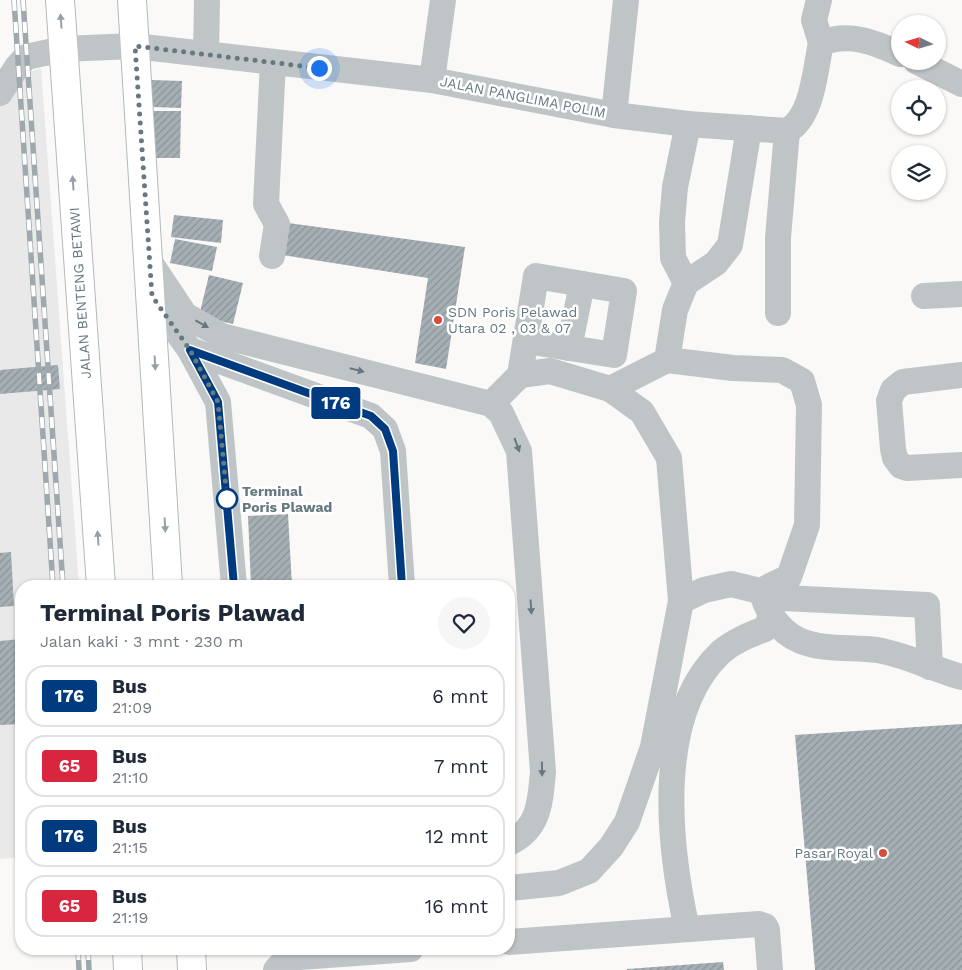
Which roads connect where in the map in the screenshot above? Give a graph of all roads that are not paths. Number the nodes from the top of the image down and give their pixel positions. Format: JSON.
{"nodes":[{"id":1,"x":60,"y":0,"type":"edge"},
{"id":2,"x":132,"y":0,"type":"edge"},
{"id":3,"x":207,"y":0,"type":"edge"},
{"id":4,"x":443,"y":0,"type":"edge"},
{"id":5,"x":626,"y":0,"type":"edge"},
{"id":6,"x":819,"y":0,"type":"edge"},
{"id":7,"x":821,"y":43,"type":"junction"},
{"id":8,"x":124,"y":47,"type":"junction"},
{"id":9,"x":72,"y":49,"type":"junction"},
{"id":10,"x":891,"y":50,"type":"edge"},
{"id":11,"x":206,"y":54,"type":"junction"},
{"id":12,"x":274,"y":62,"type":"junction"},
{"id":13,"x":934,"y":70,"type":"edge"},
{"id":14,"x":432,"y":80,"type":"junction"},
{"id":15,"x":962,"y":84,"type":"edge"},
{"id":16,"x":0,"y":93,"type":"edge"},
{"id":17,"x":614,"y":115,"type":"junction"},
{"id":18,"x":688,"y":124,"type":"junction"},
{"id":19,"x":749,"y":128,"type":"junction"},
{"id":20,"x":787,"y":131,"type":"junction"},
{"id":21,"x":272,"y":256,"type":"dead end"},
{"id":22,"x":149,"y":262,"type":"junction"},
{"id":23,"x":686,"y":283,"type":"junction"},
{"id":24,"x":582,"y":284,"type":"junction"},
{"id":25,"x":962,"y":294,"type":"edge"},
{"id":26,"x":152,"y":296,"type":"junction"},
{"id":27,"x":924,"y":296,"type":"dead end"},
{"id":28,"x":778,"y":313,"type":"dead end"},
{"id":29,"x":526,"y":341,"type":"junction"},
{"id":30,"x":569,"y":348,"type":"junction"},
{"id":31,"x":190,"y":350,"type":"junction"},
{"id":32,"x":668,"y":360,"type":"junction"},
{"id":33,"x":520,"y":375,"type":"junction"},
{"id":34,"x":962,"y":375,"type":"edge"},
{"id":35,"x":610,"y":389,"type":"junction"},
{"id":36,"x":491,"y":404,"type":"junction"},
{"id":37,"x":962,"y":465,"type":"edge"},
{"id":38,"x":101,"y":580,"type":"edge"},
{"id":39,"x":168,"y":580,"type":"edge"},
{"id":40,"x":233,"y":580,"type":"edge"},
{"id":41,"x":402,"y":580,"type":"edge"},
{"id":42,"x":681,"y":601,"type":"junction"},
{"id":43,"x":765,"y":601,"type":"junction"},
{"id":44,"x":930,"y":667,"type":"junction"},
{"id":45,"x":961,"y":682,"type":"edge"},
{"id":46,"x":515,"y":840,"type":"edge"},
{"id":47,"x":515,"y":887,"type":"edge"},
{"id":48,"x":687,"y":929,"type":"junction"},
{"id":49,"x":515,"y":942,"type":"edge"},
{"id":50,"x":127,"y":955,"type":"edge"},
{"id":51,"x":191,"y":955,"type":"edge"},
{"id":52,"x":328,"y":955,"type":"edge"},
{"id":53,"x":128,"y":970,"type":"edge"},
{"id":54,"x":192,"y":970,"type":"edge"},
{"id":55,"x":276,"y":970,"type":"edge"},
{"id":56,"x":770,"y":970,"type":"edge"}],
"edges":[{"from":9,"to":1,"type":"main road","name":"JALAN BENTENG BETAWI","one_way":true},
{"from":2,"to":8,"type":"main road"},
{"from":3,"to":11,"type":"street"},
{"from":4,"to":14,"type":"street"},
{"from":5,"to":17,"type":"street"},
{"from":6,"to":7,"type":"street"},
{"from":7,"to":10,"type":"street"},
{"from":7,"to":20,"type":"street"},
{"from":8,"to":9,"type":"street","name":"JALAN PANGLIMA POLIM"},
{"from":8,"to":11,"type":"street","name":"JALAN PANGLIMA POLIM"},
{"from":8,"to":22,"type":"main road"},
{"from":9,"to":16,"type":"street","name":"JALAN PANGLIMA POLIM"},
{"from":38,"to":9,"type":"main road","name":"JALAN BENTENG BETAWI","one_way":true},
{"from":11,"to":12,"type":"street","name":"JALAN PANGLIMA POLIM"},
{"from":12,"to":14,"type":"street","name":"JALAN PANGLIMA POLIM"},
{"from":12,"to":21,"type":"street"},
{"from":13,"to":15,"type":"street"},
{"from":14,"to":17,"type":"street","name":"JALAN PANGLIMA POLIM"},
{"from":17,"to":18,"type":"street","name":"JALAN PANGLIMA POLIM"},
{"from":18,"to":19,"type":"street","name":"JALAN PANGLIMA POLIM"},
{"from":18,"to":23,"type":"street"},
{"from":19,"to":20,"type":"street","name":"JALAN PANGLIMA POLIM"},
{"from":19,"to":23,"type":"street"},
{"from":20,"to":28,"type":"street"},
{"from":22,"to":26,"type":"main road"},
{"from":22,"to":36,"type":"street","one_way":true},
{"from":23,"to":32,"type":"street"},
{"from":24,"to":29,"type":"street"},
{"from":24,"to":30,"type":"street"},
{"from":24,"to":30,"type":"street"},
{"from":25,"to":27,"type":"street"},
{"from":26,"to":31,"type":"street"},
{"from":26,"to":39,"type":"main road","one_way":true},
{"from":29,"to":30,"type":"street"},
{"from":29,"to":33,"type":"street"},
{"from":31,"to":40,"type":"street"},
{"from":31,"to":41,"type":"street"},
{"from":32,"to":35,"type":"street"},
{"from":32,"to":43,"type":"street"},
{"from":33,"to":35,"type":"street"},
{"from":33,"to":36,"type":"street"},
{"from":34,"to":37,"type":"street"},
{"from":35,"to":42,"type":"street"},
{"from":36,"to":46,"type":"street","one_way":true},
{"from":42,"to":43,"type":"street"},
{"from":42,"to":47,"type":"street"},
{"from":43,"to":44,"type":"street"},
{"from":43,"to":44,"type":"street"},
{"from":43,"to":48,"type":"street"},
{"from":44,"to":45,"type":"street"},
{"from":48,"to":49,"type":"street"},
{"from":48,"to":56,"type":"street"},
{"from":50,"to":53,"type":"main road"},
{"from":51,"to":54,"type":"main road"},
{"from":52,"to":55,"type":"street"}]}
